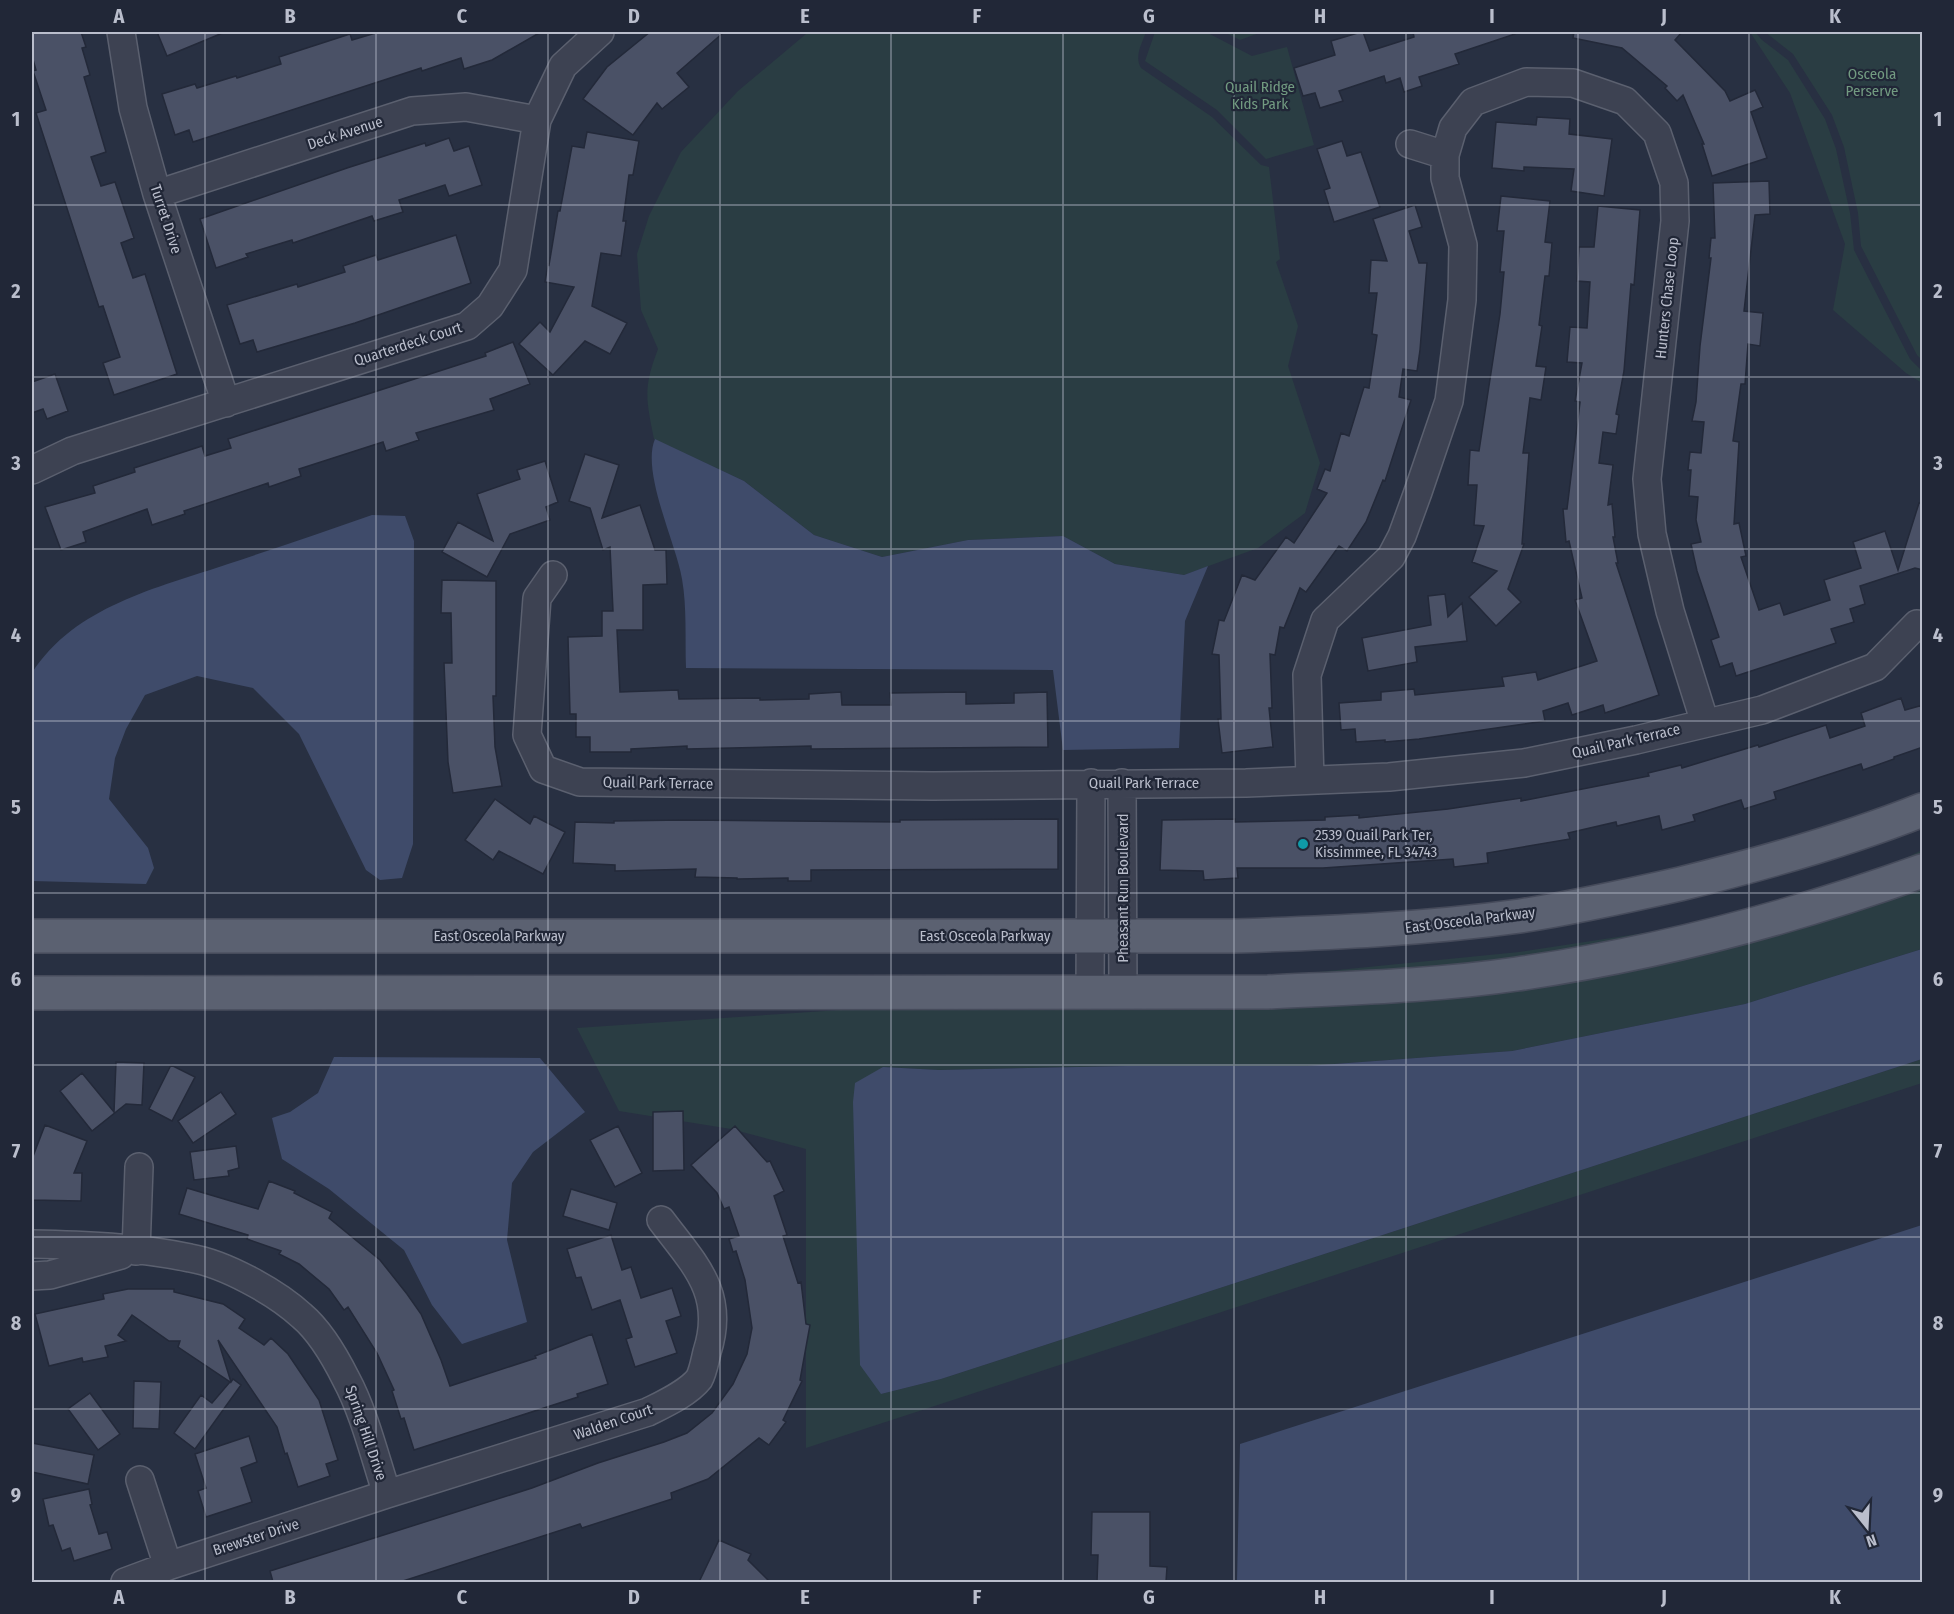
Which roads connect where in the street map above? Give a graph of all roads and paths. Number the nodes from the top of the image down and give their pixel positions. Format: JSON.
{"nodes":[{"id":1,"x":121,"y":32,"type":"edge"},
{"id":2,"x":600,"y":32,"type":"edge"},
{"id":3,"x":537,"y":120,"type":"junction"},
{"id":4,"x":1410,"y":144,"type":"dead end"},
{"id":5,"x":1445,"y":155,"type":"junction"},
{"id":6,"x":157,"y":194,"type":"junction"},
{"id":7,"x":226,"y":404,"type":"junction"},
{"id":8,"x":32,"y":470,"type":"edge"},
{"id":9,"x":553,"y":575,"type":"dead end"},
{"id":10,"x":1917,"y":624,"type":"dead end"},
{"id":11,"x":1705,"y":723,"type":"junction"},
{"id":12,"x":1310,"y":780,"type":"junction"},
{"id":13,"x":1091,"y":783,"type":"junction"},
{"id":14,"x":1122,"y":783,"type":"junction"},
{"id":15,"x":1923,"y":810,"type":"edge"},
{"id":16,"x":1923,"y":871,"type":"edge"},
{"id":17,"x":32,"y":936,"type":"edge"},
{"id":18,"x":1090,"y":936,"type":"junction"},
{"id":19,"x":1123,"y":936,"type":"junction"},
{"id":20,"x":1090,"y":992,"type":"junction"},
{"id":21,"x":32,"y":993,"type":"edge"},
{"id":22,"x":1123,"y":993,"type":"junction"},
{"id":23,"x":139,"y":1167,"type":"dead end"},
{"id":24,"x":661,"y":1220,"type":"dead end"},
{"id":25,"x":32,"y":1244,"type":"edge"},
{"id":26,"x":136,"y":1251,"type":"junction"},
{"id":27,"x":32,"y":1276,"type":"edge"},
{"id":28,"x":140,"y":1480,"type":"dead end"},
{"id":29,"x":387,"y":1494,"type":"junction"},
{"id":30,"x":168,"y":1566,"type":"junction"},
{"id":31,"x":125,"y":1582,"type":"edge"}],
"edges":[{"from":1,"to":6,"type":"street","name":"Turret Drive"},
{"from":2,"to":3,"type":"street","name":"Quarterdeck Court"},
{"from":3,"to":6,"type":"street","name":"Deck Avenue"},
{"from":3,"to":7,"type":"street","name":"Quarterdeck Court"},
{"from":4,"to":5,"type":"street"},
{"from":5,"to":11,"type":"street","name":"Hunters Chase Loop"},
{"from":5,"to":12,"type":"street","name":"Hunters Chase Loop"},
{"from":6,"to":7,"type":"street","name":"Turret Drive"},
{"from":7,"to":8,"type":"street","name":"Quarterdeck Court"},
{"from":9,"to":13,"type":"street","name":"Quail Park Terrace"},
{"from":10,"to":11,"type":"street","name":"Quail Park Terrace"},
{"from":11,"to":12,"type":"street","name":"Quail Park Terrace"},
{"from":12,"to":14,"type":"street","name":"Quail Park Terrace"},
{"from":13,"to":14,"type":"street","name":"Quail Park Terrace"},
{"from":13,"to":18,"type":"street"},
{"from":14,"to":19,"type":"street","name":"Pheasant Run Boulevard"},
{"from":15,"to":19,"type":"main road","name":"East Osceola Parkway"},
{"from":16,"to":22,"type":"main road"},
{"from":17,"to":18,"type":"main road","name":"East Osceola Parkway"},
{"from":18,"to":19,"type":"main road","name":"East Osceola Parkway"},
{"from":18,"to":20,"type":"street"},
{"from":19,"to":22,"type":"street","name":"Pheasant Run Boulevard"},
{"from":20,"to":21,"type":"main road"},
{"from":20,"to":22,"type":"main road"},
{"from":23,"to":26,"type":"street"},
{"from":24,"to":29,"type":"street","name":"Walden Court"},
{"from":25,"to":26,"type":"street","name":"Spring Hill Drive"},
{"from":26,"to":27,"type":"street","name":"Spring Hill Drive"},
{"from":26,"to":29,"type":"street","name":"Spring Hill Drive"},
{"from":28,"to":30,"type":"street"},
{"from":29,"to":30,"type":"street","name":"Brewster Drive"},
{"from":30,"to":31,"type":"street","name":"Brewster Drive"}]}
